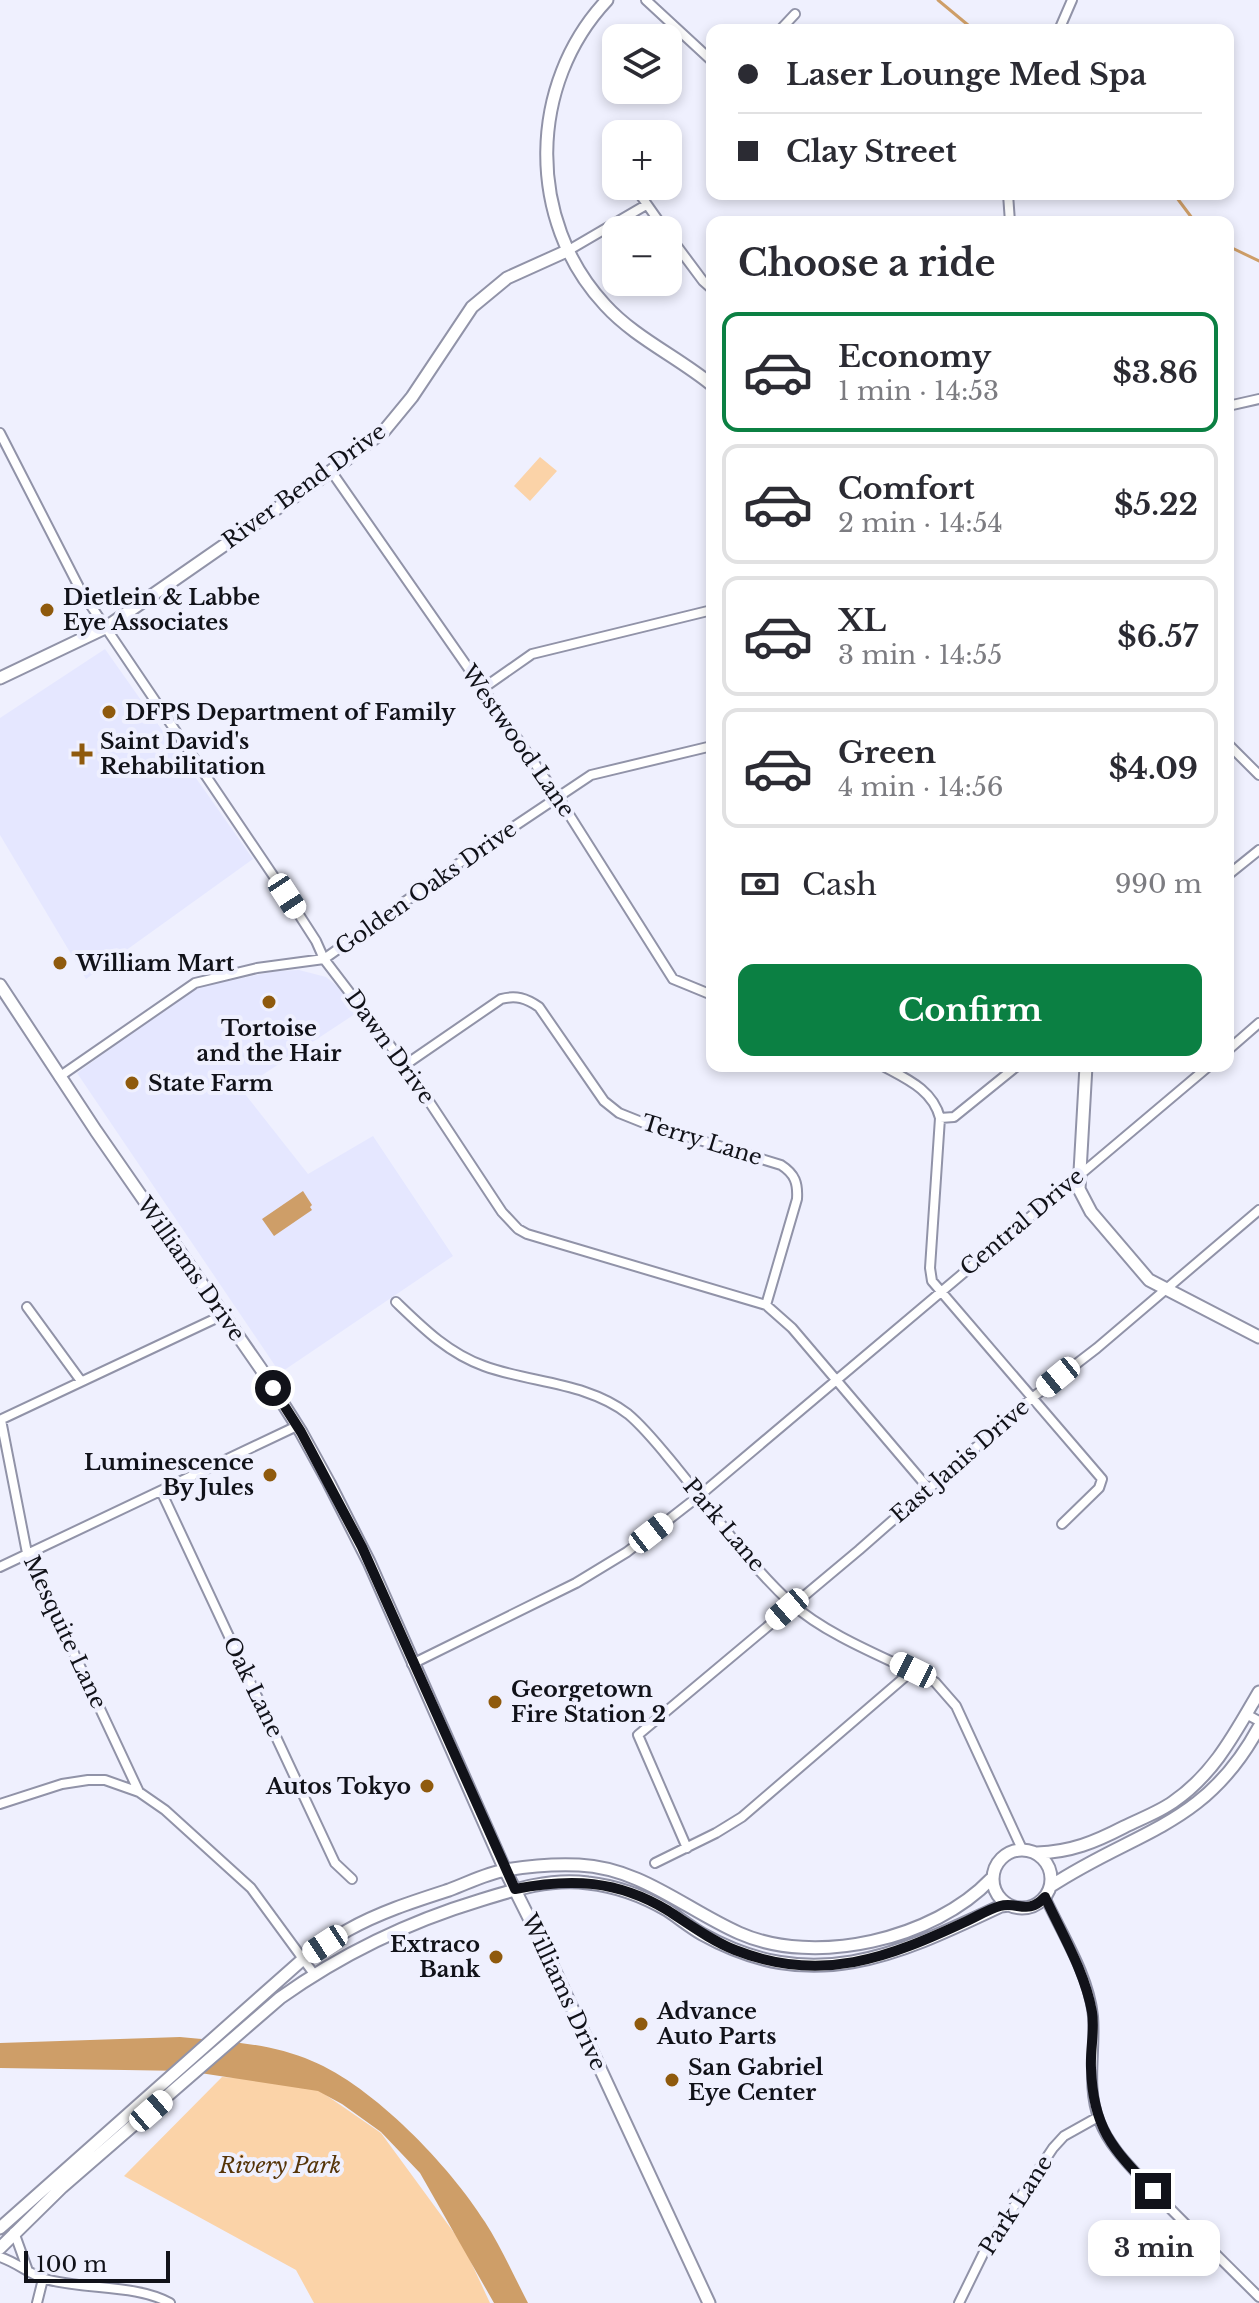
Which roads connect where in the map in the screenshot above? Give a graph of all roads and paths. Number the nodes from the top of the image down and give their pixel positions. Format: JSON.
{"nodes":[{"id":1,"x":607,"y":0,"type":"edge"},
{"id":2,"x":646,"y":0,"type":"edge"},
{"id":3,"x":1072,"y":0,"type":"edge"},
{"id":4,"x":795,"y":14,"type":"dead end"},
{"id":5,"x":786,"y":24,"type":"edge"},
{"id":6,"x":1062,"y":24,"type":"edge"},
{"id":7,"x":706,"y":55,"type":"edge"},
{"id":8,"x":643,"y":200,"type":"edge"},
{"id":9,"x":646,"y":205,"type":"junction"},
{"id":10,"x":655,"y":216,"type":"edge"},
{"id":11,"x":569,"y":250,"type":"junction"},
{"id":12,"x":682,"y":251,"type":"edge"},
{"id":13,"x":706,"y":281,"type":"edge"},
{"id":14,"x":706,"y":381,"type":"edge"},
{"id":15,"x":1259,"y":399,"type":"edge"},
{"id":16,"x":1234,"y":405,"type":"edge"},
{"id":17,"x":0,"y":433,"type":"edge"},
{"id":18,"x":331,"y":471,"type":"junction"},
{"id":19,"x":706,"y":611,"type":"edge"},
{"id":20,"x":105,"y":628,"type":"junction"},
{"id":21,"x":0,"y":678,"type":"edge"},
{"id":22,"x":482,"y":689,"type":"junction"},
{"id":23,"x":706,"y":747,"type":"edge"},
{"id":24,"x":1234,"y":750,"type":"edge"},
{"id":25,"x":1259,"y":775,"type":"edge"},
{"id":26,"x":558,"y":797,"type":"junction"},
{"id":27,"x":1259,"y":850,"type":"edge"},
{"id":28,"x":1234,"y":870,"type":"edge"},
{"id":29,"x":324,"y":959,"type":"junction"},
{"id":30,"x":0,"y":985,"type":"edge"},
{"id":31,"x":706,"y":993,"type":"edge"},
{"id":32,"x":1259,"y":1023,"type":"edge"},
{"id":33,"x":1234,"y":1045,"type":"edge"},
{"id":34,"x":405,"y":1065,"type":"junction"},
{"id":35,"x":893,"y":1072,"type":"edge"},
{"id":36,"x":1010,"y":1072,"type":"edge"},
{"id":37,"x":1086,"y":1072,"type":"edge"},
{"id":38,"x":1202,"y":1072,"type":"edge"},
{"id":39,"x":59,"y":1077,"type":"junction"},
{"id":40,"x":940,"y":1118,"type":"junction"},
{"id":41,"x":1079,"y":1174,"type":"junction"},
{"id":42,"x":1259,"y":1210,"type":"edge"},
{"id":43,"x":1166,"y":1290,"type":"junction"},
{"id":44,"x":941,"y":1291,"type":"junction"},
{"id":45,"x":396,"y":1302,"type":"dead end"},
{"id":46,"x":766,"y":1305,"type":"junction"},
{"id":47,"x":27,"y":1307,"type":"dead end"},
{"id":48,"x":223,"y":1315,"type":"junction"},
{"id":49,"x":1259,"y":1337,"type":"edge"},
{"id":50,"x":836,"y":1380,"type":"junction"},
{"id":51,"x":81,"y":1381,"type":"junction"},
{"id":52,"x":1032,"y":1398,"type":"junction"},
{"id":53,"x":0,"y":1420,"type":"edge"},
{"id":54,"x":297,"y":1426,"type":"junction"},
{"id":55,"x":929,"y":1489,"type":"junction"},
{"id":56,"x":161,"y":1491,"type":"junction"},
{"id":57,"x":699,"y":1496,"type":"junction"},
{"id":58,"x":1062,"y":1524,"type":"dead end"},
{"id":59,"x":27,"y":1553,"type":"junction"},
{"id":60,"x":0,"y":1567,"type":"edge"},
{"id":61,"x":792,"y":1604,"type":"junction"},
{"id":62,"x":412,"y":1664,"type":"junction"},
{"id":63,"x":913,"y":1670,"type":"junction"},
{"id":64,"x":1259,"y":1692,"type":"edge"},
{"id":65,"x":1246,"y":1714,"type":"junction"},
{"id":66,"x":1259,"y":1721,"type":"edge"},
{"id":67,"x":1259,"y":1727,"type":"edge"},
{"id":68,"x":139,"y":1792,"type":"junction"},
{"id":69,"x":1173,"y":1803,"type":"junction"},
{"id":70,"x":0,"y":1804,"type":"edge"},
{"id":71,"x":1185,"y":1814,"type":"junction"},
{"id":72,"x":687,"y":1848,"type":"junction"},
{"id":73,"x":1022,"y":1849,"type":"junction"},
{"id":74,"x":1037,"y":1853,"type":"junction"},
{"id":75,"x":655,"y":1863,"type":"dead end"},
{"id":76,"x":505,"y":1870,"type":"junction"},
{"id":77,"x":352,"y":1879,"type":"dead end"},
{"id":78,"x":991,"y":1879,"type":"junction"},
{"id":79,"x":515,"y":1889,"type":"junction"},
{"id":80,"x":1048,"y":1892,"type":"junction"},
{"id":81,"x":1009,"y":1905,"type":"junction"},
{"id":82,"x":302,"y":1960,"type":"junction"},
{"id":83,"x":314,"y":1974,"type":"junction"},
{"id":84,"x":1098,"y":2117,"type":"junction"},
{"id":85,"x":0,"y":2228,"type":"edge"},
{"id":86,"x":14,"y":2232,"type":"junction"},
{"id":87,"x":0,"y":2248,"type":"edge"},
{"id":88,"x":0,"y":2257,"type":"edge"},
{"id":89,"x":27,"y":2268,"type":"junction"},
{"id":90,"x":43,"y":2279,"type":"junction"},
{"id":91,"x":1259,"y":2297,"type":"edge"},
{"id":92,"x":37,"y":2303,"type":"edge"},
{"id":93,"x":170,"y":2303,"type":"edge"},
{"id":94,"x":709,"y":2303,"type":"edge"},
{"id":95,"x":959,"y":2303,"type":"edge"}],
"edges":[{"from":1,"to":11,"type":"street"},
{"from":2,"to":7,"type":"street"},
{"from":3,"to":6,"type":"street"},
{"from":4,"to":5,"type":"street"},
{"from":8,"to":9,"type":"street"},
{"from":9,"to":10,"type":"street"},
{"from":9,"to":11,"type":"street"},
{"from":11,"to":14,"type":"street"},
{"from":11,"to":18,"type":"street","name":"River Bend Drive"},
{"from":12,"to":13,"type":"street"},
{"from":15,"to":16,"type":"street"},
{"from":17,"to":20,"type":"street","name":"Dawn Drive"},
{"from":18,"to":20,"type":"street","name":"River Bend Drive"},
{"from":18,"to":22,"type":"street","name":"Westwood Lane"},
{"from":19,"to":22,"type":"street"},
{"from":20,"to":21,"type":"street","name":"River Bend Drive"},
{"from":20,"to":29,"type":"street","name":"Dawn Drive"},
{"from":22,"to":26,"type":"street","name":"Westwood Lane"},
{"from":23,"to":26,"type":"street","name":"Golden Oaks Drive"},
{"from":24,"to":25,"type":"street"},
{"from":26,"to":29,"type":"street","name":"Golden Oaks Drive"},
{"from":26,"to":31,"type":"street","name":"Westwood Lane"},
{"from":27,"to":28,"type":"street"},
{"from":29,"to":34,"type":"street","name":"Dawn Drive"},
{"from":29,"to":39,"type":"street","name":"Golden Oaks Drive"},
{"from":30,"to":39,"type":"street","name":"Williams Drive"},
{"from":32,"to":33,"type":"street"},
{"from":34,"to":46,"type":"street","name":"Dawn Drive"},
{"from":34,"to":46,"type":"street","name":"Terry Lane"},
{"from":35,"to":40,"type":"street"},
{"from":36,"to":40,"type":"street"},
{"from":37,"to":41,"type":"street"},
{"from":38,"to":41,"type":"street","name":"Central Drive"},
{"from":39,"to":48,"type":"street","name":"Williams Drive"},
{"from":40,"to":44,"type":"street"},
{"from":41,"to":43,"type":"street"},
{"from":41,"to":44,"type":"street","name":"Central Drive"},
{"from":42,"to":43,"type":"street","name":"East Janis Drive"},
{"from":43,"to":49,"type":"street"},
{"from":43,"to":52,"type":"street","name":"East Janis Drive"},
{"from":44,"to":50,"type":"street","name":"Central Drive"},
{"from":44,"to":52,"type":"street"},
{"from":45,"to":57,"type":"street","name":"Park Lane"},
{"from":46,"to":50,"type":"street","name":"Dawn Drive"},
{"from":47,"to":51,"type":"street"},
{"from":48,"to":51,"type":"street"},
{"from":48,"to":54,"type":"street","name":"Williams Drive"},
{"from":50,"to":55,"type":"street","name":"Dawn Drive"},
{"from":50,"to":57,"type":"street","name":"Central Drive"},
{"from":51,"to":53,"type":"street"},
{"from":52,"to":55,"type":"street","name":"East Janis Drive"},
{"from":52,"to":58,"type":"street"},
{"from":53,"to":59,"type":"street","name":"Mesquite Lane"},
{"from":54,"to":56,"type":"street"},
{"from":54,"to":62,"type":"street","name":"Williams Drive"},
{"from":55,"to":61,"type":"street","name":"East Janis Drive"},
{"from":56,"to":59,"type":"street"},
{"from":56,"to":77,"type":"street","name":"Oak Lane"},
{"from":57,"to":61,"type":"street","name":"Park Lane"},
{"from":57,"to":62,"type":"street","name":"Central Drive"},
{"from":59,"to":60,"type":"street"},
{"from":59,"to":68,"type":"street","name":"Mesquite Lane"},
{"from":61,"to":63,"type":"street","name":"Park Lane"},
{"from":61,"to":72,"type":"street","name":"East Janis Drive"},
{"from":62,"to":76,"type":"street","name":"Williams Drive"},
{"from":63,"to":72,"type":"street"},
{"from":63,"to":73,"type":"street","name":"Park Lane"},
{"from":64,"to":65,"type":"street"},
{"from":65,"to":66,"type":"street"},
{"from":65,"to":69,"type":"street"},
{"from":67,"to":71,"type":"street"},
{"from":68,"to":70,"type":"street"},
{"from":68,"to":82,"type":"street"},
{"from":69,"to":71,"type":"street"},
{"from":69,"to":74,"type":"street"},
{"from":71,"to":80,"type":"street"},
{"from":72,"to":75,"type":"street"},
{"from":73,"to":74,"type":"street"},
{"from":73,"to":78,"type":"street"},
{"from":74,"to":80,"type":"street"},
{"from":76,"to":78,"type":"street"},
{"from":76,"to":79,"type":"street","name":"Williams Drive"},
{"from":76,"to":82,"type":"street"},
{"from":78,"to":81,"type":"street"},
{"from":79,"to":81,"type":"street"},
{"from":79,"to":83,"type":"street"},
{"from":79,"to":94,"type":"street","name":"Williams Drive"},
{"from":80,"to":81,"type":"street"},
{"from":80,"to":84,"type":"street"},
{"from":82,"to":83,"type":"street"},
{"from":82,"to":85,"type":"street"},
{"from":83,"to":86,"type":"street"},
{"from":84,"to":91,"type":"street"},
{"from":84,"to":95,"type":"street","name":"Park Lane"},
{"from":86,"to":87,"type":"street"},
{"from":86,"to":89,"type":"street"},
{"from":88,"to":89,"type":"street"},
{"from":89,"to":90,"type":"street"},
{"from":90,"to":92,"type":"street"},
{"from":90,"to":93,"type":"street"}]}
